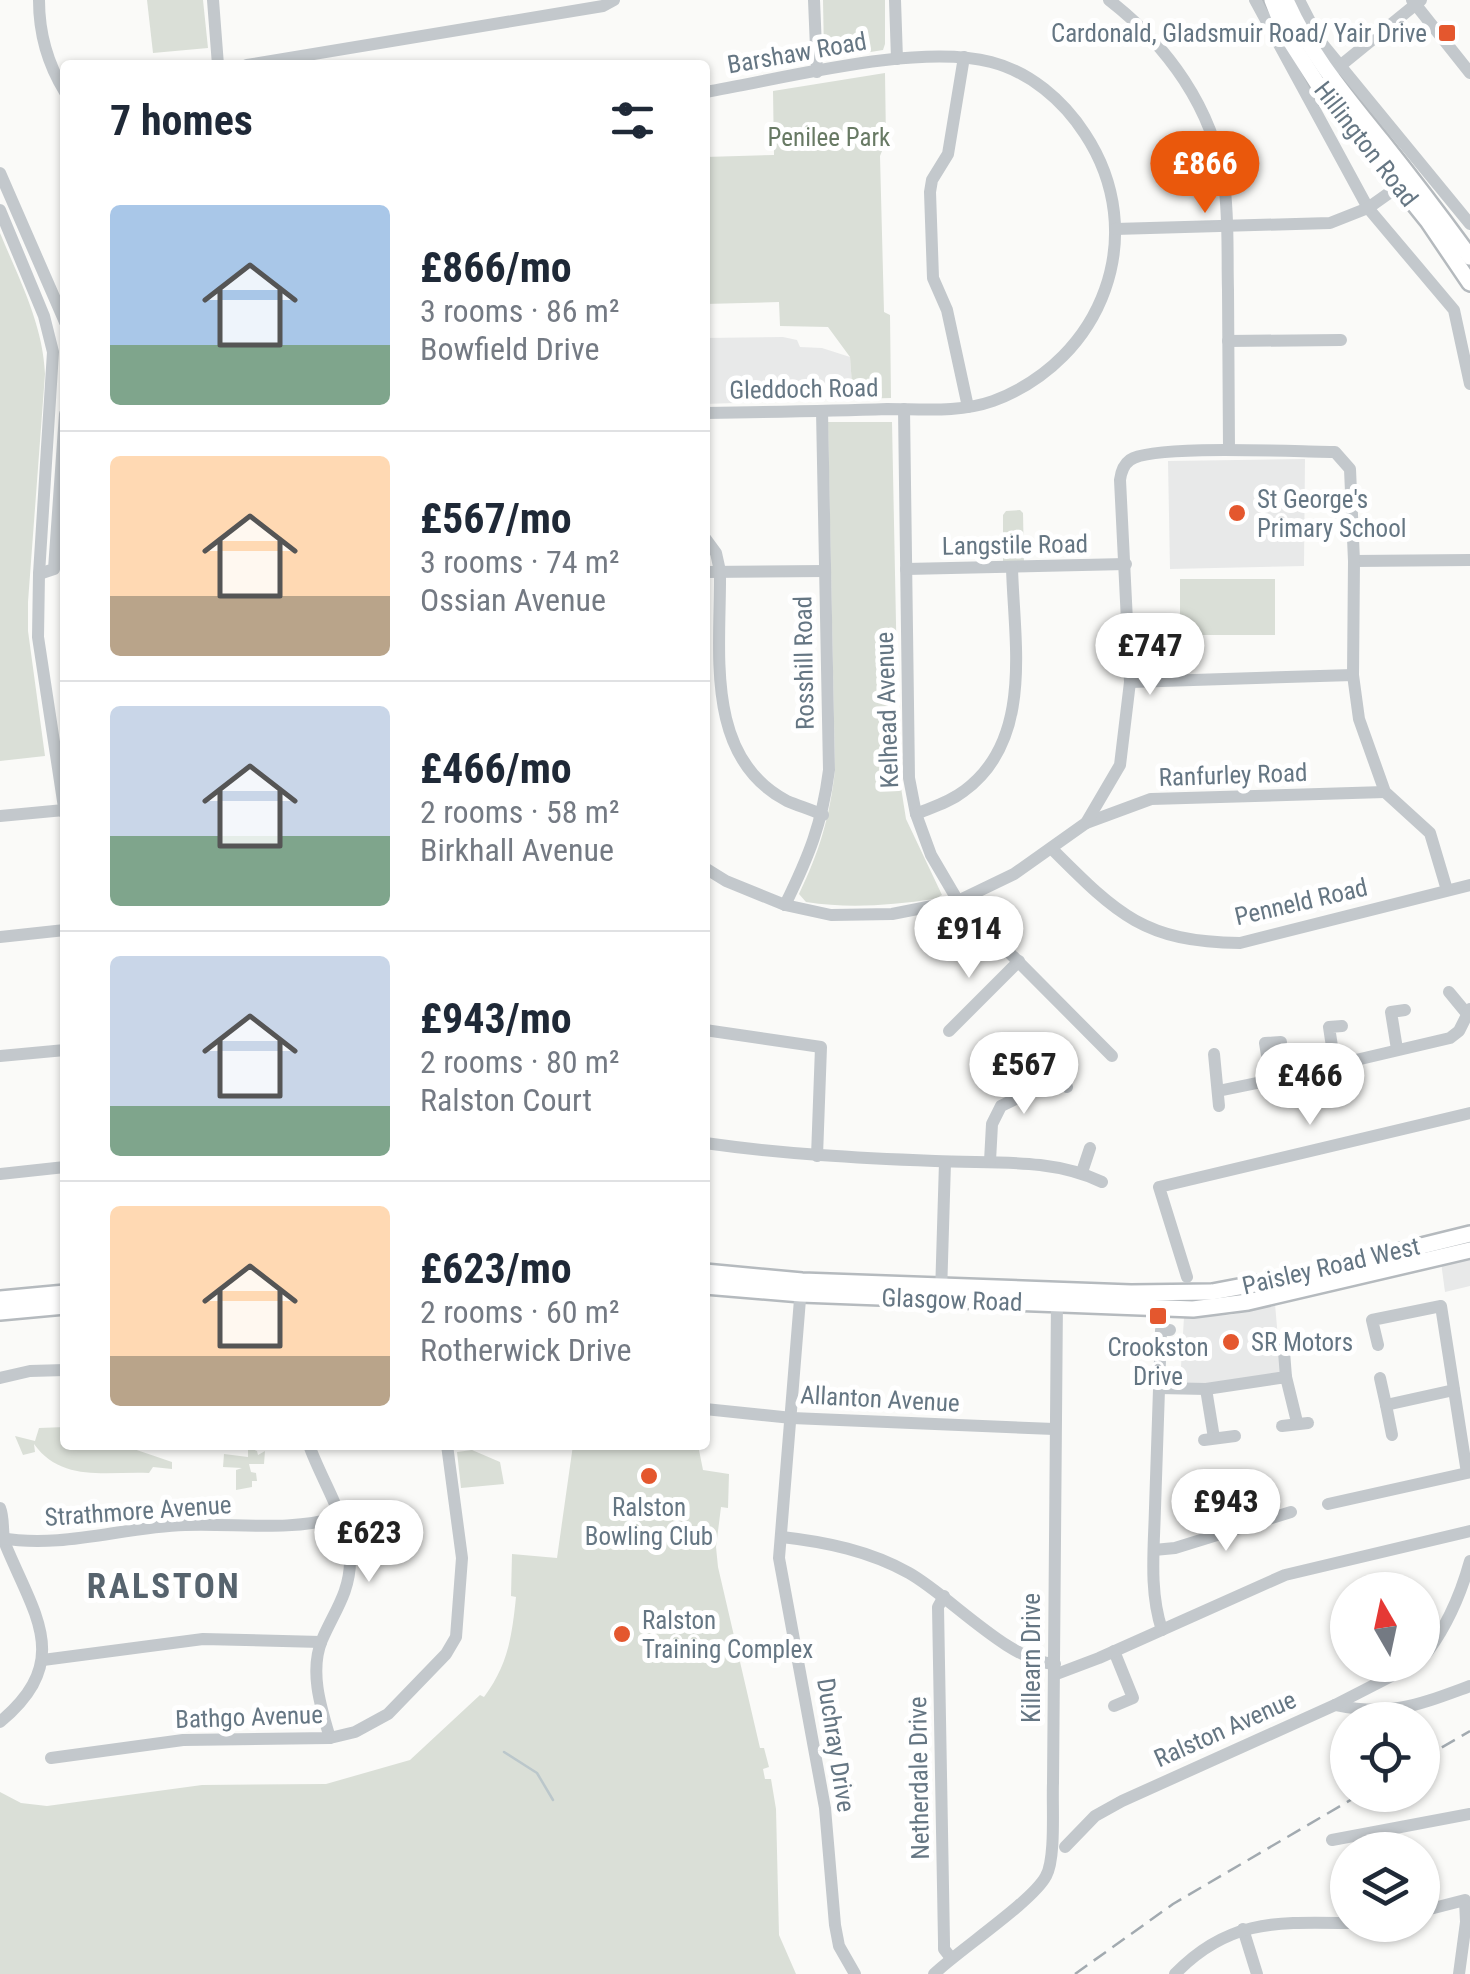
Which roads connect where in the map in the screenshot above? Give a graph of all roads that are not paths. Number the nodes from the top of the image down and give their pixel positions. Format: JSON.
{"nodes":[{"id":1,"x":39,"y":0,"type":"edge"},
{"id":2,"x":212,"y":0,"type":"edge"},
{"id":3,"x":614,"y":0,"type":"edge"},
{"id":4,"x":814,"y":0,"type":"edge"},
{"id":5,"x":895,"y":0,"type":"edge"},
{"id":6,"x":1109,"y":0,"type":"edge"},
{"id":7,"x":1255,"y":0,"type":"edge"},
{"id":8,"x":1272,"y":0,"type":"edge"},
{"id":9,"x":1286,"y":0,"type":"edge"},
{"id":10,"x":1299,"y":0,"type":"edge"},
{"id":11,"x":1416,"y":2,"type":"edge"},
{"id":12,"x":964,"y":57,"type":"junction"},
{"id":13,"x":897,"y":59,"type":"junction"},
{"id":14,"x":218,"y":60,"type":"edge"},
{"id":15,"x":277,"y":60,"type":"edge"},
{"id":16,"x":817,"y":72,"type":"junction"},
{"id":17,"x":1470,"y":73,"type":"edge"},
{"id":18,"x":1329,"y":74,"type":"junction"},
{"id":19,"x":60,"y":83,"type":"edge"},
{"id":20,"x":710,"y":91,"type":"edge"},
{"id":21,"x":0,"y":174,"type":"edge"},
{"id":22,"x":1404,"y":182,"type":"junction"},
{"id":23,"x":1368,"y":208,"type":"junction"},
{"id":24,"x":0,"y":210,"type":"edge"},
{"id":25,"x":1470,"y":224,"type":"edge"},
{"id":26,"x":1227,"y":226,"type":"junction"},
{"id":27,"x":1116,"y":229,"type":"junction"},
{"id":28,"x":1470,"y":257,"type":"edge"},
{"id":29,"x":1470,"y":283,"type":"edge"},
{"id":30,"x":60,"y":309,"type":"edge"},
{"id":31,"x":44,"y":316,"type":"junction"},
{"id":32,"x":60,"y":316,"type":"edge"},
{"id":33,"x":1340,"y":340,"type":"dead end"},
{"id":34,"x":1228,"y":341,"type":"junction"},
{"id":35,"x":1470,"y":384,"type":"edge"},
{"id":36,"x":968,"y":407,"type":"junction"},
{"id":37,"x":904,"y":409,"type":"junction"},
{"id":38,"x":822,"y":411,"type":"junction"},
{"id":39,"x":710,"y":414,"type":"edge"},
{"id":40,"x":1229,"y":450,"type":"junction"},
{"id":41,"x":60,"y":485,"type":"edge"},
{"id":42,"x":710,"y":545,"type":"edge"},
{"id":43,"x":1470,"y":560,"type":"edge"},
{"id":44,"x":1354,"y":561,"type":"junction"},
{"id":45,"x":1126,"y":564,"type":"junction"},
{"id":46,"x":1012,"y":568,"type":"junction"},
{"id":47,"x":906,"y":570,"type":"junction"},
{"id":48,"x":825,"y":571,"type":"junction"},
{"id":49,"x":712,"y":572,"type":"edge"},
{"id":50,"x":38,"y":574,"type":"junction"},
{"id":51,"x":1353,"y":675,"type":"junction"},
{"id":52,"x":1130,"y":682,"type":"junction"},
{"id":53,"x":60,"y":771,"type":"edge"},
{"id":54,"x":1384,"y":792,"type":"junction"},
{"id":55,"x":60,"y":812,"type":"edge"},
{"id":56,"x":916,"y":814,"type":"junction"},
{"id":57,"x":823,"y":815,"type":"junction"},
{"id":58,"x":0,"y":816,"type":"edge"},
{"id":59,"x":1086,"y":823,"type":"junction"},
{"id":60,"x":1052,"y":848,"type":"junction"},
{"id":61,"x":710,"y":871,"type":"edge"},
{"id":62,"x":1470,"y":885,"type":"edge"},
{"id":63,"x":1448,"y":890,"type":"junction"},
{"id":64,"x":958,"y":901,"type":"junction"},
{"id":65,"x":785,"y":905,"type":"junction"},
{"id":66,"x":60,"y":931,"type":"edge"},
{"id":67,"x":0,"y":937,"type":"edge"},
{"id":68,"x":1019,"y":961,"type":"junction"},
{"id":69,"x":1449,"y":992,"type":"dead end"},
{"id":70,"x":1405,"y":1010,"type":"dead end"},
{"id":71,"x":1469,"y":1012,"type":"edge"},
{"id":72,"x":1342,"y":1026,"type":"dead end"},
{"id":73,"x":710,"y":1031,"type":"edge"},
{"id":74,"x":948,"y":1032,"type":"dead end"},
{"id":75,"x":1281,"y":1042,"type":"dead end"},
{"id":76,"x":1397,"y":1049,"type":"junction"},
{"id":77,"x":60,"y":1050,"type":"edge"},
{"id":78,"x":1214,"y":1054,"type":"dead end"},
{"id":79,"x":0,"y":1056,"type":"edge"},
{"id":80,"x":1112,"y":1056,"type":"dead end"},
{"id":81,"x":1055,"y":1063,"type":"dead end"},
{"id":82,"x":1335,"y":1066,"type":"junction"},
{"id":83,"x":1271,"y":1080,"type":"junction"},
{"id":84,"x":1218,"y":1090,"type":"junction"},
{"id":85,"x":1219,"y":1106,"type":"dead end"},
{"id":86,"x":1470,"y":1113,"type":"edge"},
{"id":87,"x":710,"y":1144,"type":"edge"},
{"id":88,"x":1090,"y":1148,"type":"dead end"},
{"id":89,"x":817,"y":1156,"type":"junction"},
{"id":90,"x":990,"y":1161,"type":"junction"},
{"id":91,"x":945,"y":1162,"type":"junction"},
{"id":92,"x":60,"y":1168,"type":"edge"},
{"id":93,"x":1082,"y":1172,"type":"junction"},
{"id":94,"x":0,"y":1174,"type":"edge"},
{"id":95,"x":1102,"y":1182,"type":"dead end"},
{"id":96,"x":1470,"y":1234,"type":"edge"},
{"id":97,"x":1470,"y":1250,"type":"edge"},
{"id":98,"x":710,"y":1273,"type":"edge"},
{"id":99,"x":1189,"y":1285,"type":"junction"},
{"id":100,"x":710,"y":1286,"type":"edge"},
{"id":101,"x":801,"y":1288,"type":"junction"},
{"id":102,"x":1263,"y":1290,"type":"junction"},
{"id":103,"x":60,"y":1293,"type":"edge"},
{"id":104,"x":941,"y":1293,"type":"junction"},
{"id":105,"x":1056,"y":1297,"type":"junction"},
{"id":106,"x":0,"y":1299,"type":"edge"},
{"id":107,"x":60,"y":1306,"type":"edge"},
{"id":108,"x":1198,"y":1309,"type":"joint"},
{"id":109,"x":0,"y":1312,"type":"edge"},
{"id":110,"x":1170,"y":1330,"type":"dead end"},
{"id":111,"x":1284,"y":1339,"type":"dead end"},
{"id":112,"x":1378,"y":1345,"type":"dead end"},
{"id":113,"x":60,"y":1370,"type":"edge"},
{"id":114,"x":1286,"y":1377,"type":"junction"},
{"id":115,"x":0,"y":1378,"type":"edge"},
{"id":116,"x":1380,"y":1378,"type":"dead end"},
{"id":117,"x":1159,"y":1388,"type":"junction"},
{"id":118,"x":1206,"y":1389,"type":"junction"},
{"id":119,"x":1454,"y":1390,"type":"junction"},
{"id":120,"x":1386,"y":1405,"type":"junction"},
{"id":121,"x":710,"y":1410,"type":"edge"},
{"id":122,"x":792,"y":1418,"type":"junction"},
{"id":123,"x":1465,"y":1425,"type":"edge"},
{"id":124,"x":1282,"y":1426,"type":"dead end"},
{"id":125,"x":1054,"y":1429,"type":"junction"},
{"id":126,"x":1392,"y":1435,"type":"dead end"},
{"id":127,"x":1235,"y":1436,"type":"dead end"},
{"id":128,"x":311,"y":1450,"type":"edge"},
{"id":129,"x":448,"y":1450,"type":"edge"},
{"id":130,"x":1335,"y":1500,"type":"dead end"},
{"id":131,"x":0,"y":1508,"type":"edge"},
{"id":132,"x":1291,"y":1512,"type":"dead end"},
{"id":133,"x":340,"y":1517,"type":"junction"},
{"id":134,"x":1470,"y":1531,"type":"edge"},
{"id":135,"x":782,"y":1537,"type":"junction"},
{"id":136,"x":2,"y":1538,"type":"edge"},
{"id":137,"x":1154,"y":1550,"type":"junction"},
{"id":138,"x":1470,"y":1561,"type":"edge"},
{"id":139,"x":944,"y":1596,"type":"junction"},
{"id":140,"x":1162,"y":1630,"type":"junction"},
{"id":141,"x":1440,"y":1636,"type":"edge"},
{"id":142,"x":321,"y":1642,"type":"junction"},
{"id":143,"x":1114,"y":1651,"type":"junction"},
{"id":144,"x":43,"y":1660,"type":"junction"},
{"id":145,"x":1054,"y":1669,"type":"junction"},
{"id":146,"x":1380,"y":1682,"type":"edge"},
{"id":147,"x":1470,"y":1686,"type":"edge"},
{"id":148,"x":1341,"y":1702,"type":"edge"},
{"id":149,"x":1426,"y":1702,"type":"edge"},
{"id":150,"x":1114,"y":1706,"type":"dead end"},
{"id":151,"x":1330,"y":1707,"type":"edge"},
{"id":152,"x":0,"y":1722,"type":"edge"},
{"id":153,"x":330,"y":1738,"type":"junction"},
{"id":154,"x":51,"y":1758,"type":"dead end"},
{"id":155,"x":1470,"y":1814,"type":"edge"},
{"id":156,"x":1374,"y":1832,"type":"edge"},
{"id":157,"x":1065,"y":1846,"type":"dead end"},
{"id":158,"x":1468,"y":1900,"type":"edge"},
{"id":159,"x":1440,"y":1907,"type":"edge"},
{"id":160,"x":1330,"y":1922,"type":"edge"},
{"id":161,"x":1242,"y":1929,"type":"junction"},
{"id":162,"x":952,"y":1958,"type":"junction"},
{"id":163,"x":856,"y":1974,"type":"edge"},
{"id":164,"x":934,"y":1974,"type":"edge"},
{"id":165,"x":1175,"y":1974,"type":"edge"},
{"id":166,"x":1256,"y":1974,"type":"edge"},
{"id":167,"x":1459,"y":1974,"type":"edge"}],
"edges":[{"from":1,"to":19,"type":"street"},
{"from":2,"to":14,"type":"street"},
{"from":3,"to":15,"type":"street"},
{"from":4,"to":16,"type":"street"},
{"from":5,"to":13,"type":"street"},
{"from":6,"to":26,"type":"street"},
{"from":7,"to":23,"type":"street"},
{"from":8,"to":18,"type":"main road","name":"Hillington Road"},
{"from":9,"to":18,"type":"main road","name":"Hillington Road"},
{"from":10,"to":18,"type":"street"},
{"from":11,"to":17,"type":"street"},
{"from":11,"to":18,"type":"street"},
{"from":12,"to":13,"type":"street","name":"Barshaw Road"},
{"from":12,"to":27,"type":"street","name":"Barshaw Road"},
{"from":12,"to":36,"type":"street"},
{"from":13,"to":16,"type":"street","name":"Barshaw Road"},
{"from":16,"to":20,"type":"street","name":"Barshaw Road"},
{"from":18,"to":22,"type":"main road","name":"Hillington Road"},
{"from":18,"to":25,"type":"street"},
{"from":21,"to":30,"type":"street"},
{"from":22,"to":23,"type":"street"},
{"from":22,"to":28,"type":"main road","name":"Hillington Road"},
{"from":22,"to":29,"type":"main road","name":"Hillington Road"},
{"from":23,"to":26,"type":"street"},
{"from":23,"to":35,"type":"street"},
{"from":24,"to":31,"type":"street"},
{"from":26,"to":27,"type":"street"},
{"from":26,"to":34,"type":"street"},
{"from":27,"to":36,"type":"street","name":"Gleddoch Road"},
{"from":31,"to":32,"type":"street"},
{"from":31,"to":50,"type":"street"},
{"from":33,"to":34,"type":"street"},
{"from":34,"to":40,"type":"street"},
{"from":36,"to":37,"type":"street","name":"Gleddoch Road"},
{"from":37,"to":38,"type":"street","name":"Gleddoch Road"},
{"from":37,"to":47,"type":"street","name":"Kelhead Avenue"},
{"from":38,"to":39,"type":"street","name":"Gleddoch Road"},
{"from":38,"to":48,"type":"street","name":"Rosshill Road"},
{"from":40,"to":44,"type":"street"},
{"from":40,"to":45,"type":"street"},
{"from":41,"to":50,"type":"street"},
{"from":42,"to":49,"type":"street"},
{"from":43,"to":44,"type":"street"},
{"from":44,"to":51,"type":"street"},
{"from":45,"to":46,"type":"street","name":"Langstile Road"},
{"from":45,"to":52,"type":"street"},
{"from":46,"to":47,"type":"street","name":"Langstile Road"},
{"from":46,"to":56,"type":"street"},
{"from":47,"to":56,"type":"street","name":"Kelhead Avenue"},
{"from":48,"to":49,"type":"street"},
{"from":48,"to":57,"type":"street","name":"Rosshill Road"},
{"from":49,"to":57,"type":"street"},
{"from":50,"to":53,"type":"street"},
{"from":51,"to":52,"type":"street"},
{"from":51,"to":54,"type":"street"},
{"from":52,"to":59,"type":"street"},
{"from":54,"to":59,"type":"street","name":"Ranfurley Road"},
{"from":54,"to":63,"type":"street"},
{"from":55,"to":58,"type":"street"},
{"from":56,"to":64,"type":"street","name":"Kelhead Avenue"},
{"from":57,"to":65,"type":"street","name":"Rosshill Road"},
{"from":59,"to":60,"type":"street"},
{"from":60,"to":63,"type":"street","name":"Penneld Road"},
{"from":60,"to":64,"type":"street"},
{"from":61,"to":65,"type":"street"},
{"from":62,"to":63,"type":"street","name":"Penneld Road"},
{"from":64,"to":65,"type":"street"},
{"from":64,"to":68,"type":"street","name":"Kelhead Avenue"},
{"from":66,"to":67,"type":"street"},
{"from":68,"to":74,"type":"street"},
{"from":68,"to":80,"type":"street","name":"Kelhead Avenue"},
{"from":69,"to":71,"type":"street"},
{"from":70,"to":76,"type":"street"},
{"from":71,"to":76,"type":"street"},
{"from":72,"to":82,"type":"street"},
{"from":73,"to":89,"type":"street"},
{"from":75,"to":83,"type":"street"},
{"from":76,"to":82,"type":"street"},
{"from":77,"to":79,"type":"street"},
{"from":78,"to":84,"type":"street"},
{"from":81,"to":90,"type":"street"},
{"from":82,"to":83,"type":"street"},
{"from":83,"to":84,"type":"street"},
{"from":84,"to":85,"type":"street"},
{"from":86,"to":99,"type":"street"},
{"from":87,"to":89,"type":"street"},
{"from":88,"to":93,"type":"street"},
{"from":89,"to":91,"type":"street"},
{"from":90,"to":91,"type":"street"},
{"from":90,"to":93,"type":"street"},
{"from":91,"to":104,"type":"street"},
{"from":92,"to":94,"type":"street"},
{"from":93,"to":95,"type":"street"},
{"from":96,"to":102,"type":"main road","name":"Paisley Road West"},
{"from":97,"to":102,"type":"main road","name":"Paisley Road West"},
{"from":98,"to":101,"type":"main road","name":"Glasgow Road"},
{"from":99,"to":102,"type":"main road","name":"Paisley Road West"},
{"from":99,"to":105,"type":"main road","name":"Glasgow Road"},
{"from":100,"to":101,"type":"main road","name":"Glasgow Road"},
{"from":101,"to":104,"type":"main road","name":"Glasgow Road"},
{"from":101,"to":122,"type":"street","name":"Duchray Drive"},
{"from":102,"to":108,"type":"main road","name":"Paisley Road West"},
{"from":103,"to":106,"type":"main road"},
{"from":104,"to":105,"type":"main road","name":"Glasgow Road"},
{"from":105,"to":108,"type":"main road","name":"Glasgow Road"},
{"from":105,"to":125,"type":"street","name":"Killearn Drive"},
{"from":107,"to":109,"type":"main road"},
{"from":110,"to":117,"type":"street"},
{"from":111,"to":114,"type":"street"},
{"from":112,"to":119,"type":"street"},
{"from":113,"to":115,"type":"street"},
{"from":114,"to":118,"type":"street"},
{"from":114,"to":124,"type":"street"},
{"from":116,"to":120,"type":"street"},
{"from":117,"to":118,"type":"street"},
{"from":117,"to":137,"type":"street"},
{"from":118,"to":127,"type":"street"},
{"from":119,"to":120,"type":"street"},
{"from":119,"to":123,"type":"street"},
{"from":120,"to":126,"type":"street"},
{"from":121,"to":122,"type":"street","name":"Allanton Avenue"},
{"from":122,"to":125,"type":"street","name":"Allanton Avenue"},
{"from":122,"to":135,"type":"street","name":"Duchray Drive"},
{"from":123,"to":130,"type":"street"},
{"from":125,"to":145,"type":"street","name":"Killearn Drive"},
{"from":128,"to":133,"type":"street"},
{"from":129,"to":153,"type":"street","name":"Bathgo Avenue"},
{"from":131,"to":136,"type":"street"},
{"from":132,"to":137,"type":"street"},
{"from":133,"to":136,"type":"street","name":"Strathmore Avenue"},
{"from":133,"to":142,"type":"street"},
{"from":134,"to":140,"type":"street"},
{"from":135,"to":139,"type":"street"},
{"from":135,"to":163,"type":"street","name":"Duchray Drive"},
{"from":136,"to":144,"type":"street"},
{"from":137,"to":140,"type":"street"},
{"from":138,"to":141,"type":"street"},
{"from":139,"to":145,"type":"street"},
{"from":139,"to":162,"type":"street","name":"Netherdale Drive"},
{"from":140,"to":143,"type":"street"},
{"from":142,"to":144,"type":"street"},
{"from":142,"to":153,"type":"street"},
{"from":143,"to":145,"type":"street"},
{"from":143,"to":150,"type":"street"},
{"from":144,"to":152,"type":"street"},
{"from":145,"to":162,"type":"street","name":"Killearn Drive"},
{"from":146,"to":148,"type":"street","name":"Ralston Avenue"},
{"from":147,"to":149,"type":"street"},
{"from":151,"to":157,"type":"street","name":"Ralston Avenue"},
{"from":153,"to":154,"type":"street","name":"Bathgo Avenue"},
{"from":155,"to":156,"type":"street"},
{"from":158,"to":159,"type":"street"},
{"from":158,"to":167,"type":"street"},
{"from":160,"to":161,"type":"street"},
{"from":161,"to":165,"type":"street"},
{"from":161,"to":166,"type":"street"},
{"from":162,"to":164,"type":"street","name":"Killearn Drive"}]}
